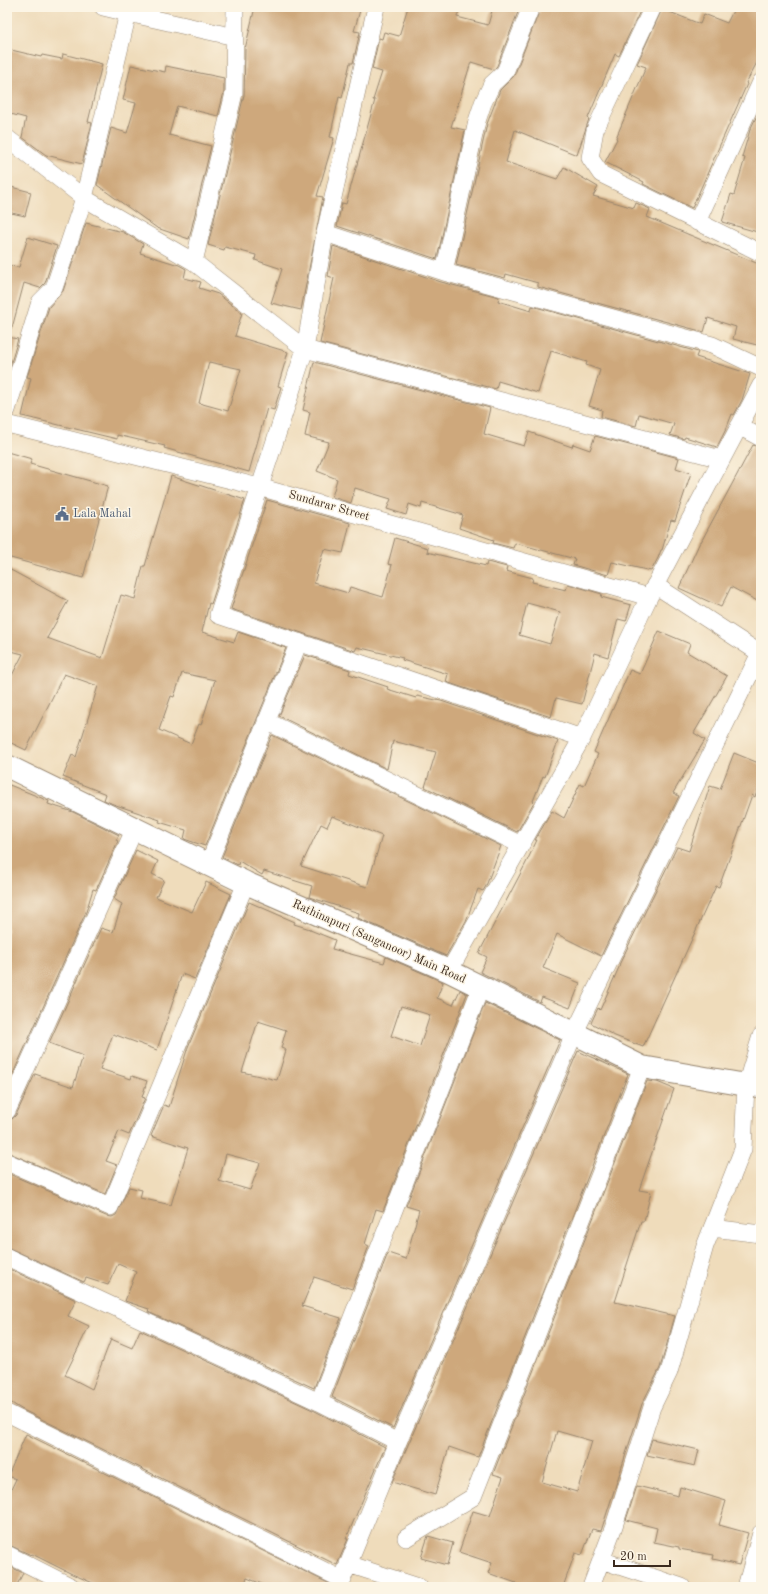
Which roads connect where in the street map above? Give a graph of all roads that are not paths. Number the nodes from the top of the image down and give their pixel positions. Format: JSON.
{"nodes":[{"id":1,"x":103,"y":7,"type":"edge"},
{"id":2,"x":234,"y":7,"type":"edge"},
{"id":3,"x":376,"y":7,"type":"edge"},
{"id":4,"x":530,"y":7,"type":"edge"},
{"id":5,"x":653,"y":7,"type":"edge"},
{"id":6,"x":128,"y":13,"type":"junction"},
{"id":7,"x":235,"y":37,"type":"junction"},
{"id":8,"x":761,"y":82,"type":"edge"},
{"id":9,"x":7,"y":138,"type":"edge"},
{"id":10,"x":84,"y":198,"type":"junction"},
{"id":11,"x":697,"y":222,"type":"junction"},
{"id":12,"x":325,"y":233,"type":"junction"},
{"id":13,"x":761,"y":253,"type":"edge"},
{"id":14,"x":194,"y":262,"type":"junction"},
{"id":15,"x":444,"y":272,"type":"junction"},
{"id":16,"x":305,"y":349,"type":"junction"},
{"id":17,"x":761,"y":368,"type":"edge"},
{"id":18,"x":761,"y":385,"type":"edge"},
{"id":19,"x":7,"y":410,"type":"edge"},
{"id":20,"x":7,"y":424,"type":"edge"},
{"id":21,"x":739,"y":426,"type":"junction"},
{"id":22,"x":761,"y":438,"type":"edge"},
{"id":23,"x":721,"y":459,"type":"junction"},
{"id":24,"x":259,"y":487,"type":"junction"},
{"id":25,"x":652,"y":591,"type":"junction"},
{"id":26,"x":299,"y":642,"type":"junction"},
{"id":27,"x":761,"y":652,"type":"edge"},
{"id":28,"x":266,"y":721,"type":"junction"},
{"id":29,"x":582,"y":738,"type":"junction"},
{"id":30,"x":7,"y":766,"type":"edge"},
{"id":31,"x":135,"y":828,"type":"junction"},
{"id":32,"x":521,"y":845,"type":"junction"},
{"id":33,"x":208,"y":865,"type":"junction"},
{"id":34,"x":246,"y":883,"type":"junction"},
{"id":35,"x":449,"y":971,"type":"junction"},
{"id":36,"x":481,"y":987,"type":"junction"},
{"id":37,"x":574,"y":1034,"type":"junction"},
{"id":38,"x":761,"y":1036,"type":"edge"},
{"id":39,"x":642,"y":1067,"type":"junction"},
{"id":40,"x":754,"y":1085,"type":"edge"},
{"id":41,"x":7,"y":1111,"type":"edge"},
{"id":42,"x":7,"y":1162,"type":"edge"},
{"id":43,"x":712,"y":1228,"type":"junction"},
{"id":44,"x":761,"y":1234,"type":"edge"},
{"id":45,"x":7,"y":1257,"type":"edge"},
{"id":46,"x":319,"y":1402,"type":"junction"},
{"id":47,"x":7,"y":1413,"type":"edge"},
{"id":48,"x":398,"y":1442,"type":"junction"},
{"id":49,"x":761,"y":1533,"type":"edge"},
{"id":50,"x":406,"y":1538,"type":"dead end"},
{"id":51,"x":7,"y":1554,"type":"edge"},
{"id":52,"x":601,"y":1560,"type":"junction"},
{"id":53,"x":344,"y":1577,"type":"edge"},
{"id":54,"x":72,"y":1587,"type":"edge"},
{"id":55,"x":420,"y":1587,"type":"edge"},
{"id":56,"x":591,"y":1587,"type":"edge"},
{"id":57,"x":682,"y":1587,"type":"edge"},
{"id":58,"x":746,"y":1587,"type":"edge"}],
"edges":[{"from":1,"to":6,"type":"street"},
{"from":2,"to":7,"type":"street"},
{"from":3,"to":12,"type":"street"},
{"from":4,"to":15,"type":"street"},
{"from":5,"to":11,"type":"street"},
{"from":6,"to":7,"type":"street"},
{"from":6,"to":10,"type":"street"},
{"from":7,"to":14,"type":"street"},
{"from":8,"to":11,"type":"street"},
{"from":9,"to":10,"type":"street"},
{"from":10,"to":14,"type":"street"},
{"from":10,"to":19,"type":"street"},
{"from":11,"to":13,"type":"street"},
{"from":12,"to":15,"type":"street"},
{"from":12,"to":16,"type":"street"},
{"from":14,"to":16,"type":"street"},
{"from":15,"to":17,"type":"street"},
{"from":16,"to":23,"type":"street"},
{"from":16,"to":24,"type":"street"},
{"from":18,"to":21,"type":"street"},
{"from":20,"to":24,"type":"street","name":"Sundarar Street"},
{"from":21,"to":22,"type":"street"},
{"from":21,"to":23,"type":"street"},
{"from":23,"to":25,"type":"street"},
{"from":24,"to":25,"type":"street","name":"Sundarar Street"},
{"from":24,"to":26,"type":"street"},
{"from":25,"to":27,"type":"street","name":"Sundarar Street"},
{"from":25,"to":29,"type":"street"},
{"from":26,"to":28,"type":"street"},
{"from":26,"to":29,"type":"street"},
{"from":27,"to":37,"type":"street"},
{"from":28,"to":32,"type":"street"},
{"from":28,"to":33,"type":"street"},
{"from":29,"to":32,"type":"street"},
{"from":30,"to":31,"type":"street","name":"Rathinapuri (Sanganoor) Main Road"},
{"from":31,"to":33,"type":"street","name":"Rathinapuri (Sanganoor) Main Road"},
{"from":31,"to":41,"type":"street"},
{"from":32,"to":35,"type":"street"},
{"from":33,"to":34,"type":"street","name":"Rathinapuri (Sanganoor) Main Road"},
{"from":34,"to":35,"type":"street","name":"Rathinapuri (Sanganoor) Main Road"},
{"from":34,"to":42,"type":"street"},
{"from":35,"to":36,"type":"street","name":"Rathinapuri (Sanganoor) Main Road"},
{"from":36,"to":37,"type":"street","name":"Rathinapuri (Sanganoor) Main Road"},
{"from":36,"to":46,"type":"street"},
{"from":37,"to":39,"type":"street","name":"Rathinapuri (Sanganoor) Main Road"},
{"from":37,"to":48,"type":"street"},
{"from":38,"to":40,"type":"street"},
{"from":39,"to":40,"type":"street","name":"Rathinapuri (Sanganoor) Main Road"},
{"from":39,"to":50,"type":"street"},
{"from":40,"to":43,"type":"street"},
{"from":43,"to":44,"type":"street"},
{"from":43,"to":52,"type":"street"},
{"from":45,"to":46,"type":"street"},
{"from":46,"to":48,"type":"street"},
{"from":47,"to":53,"type":"street"},
{"from":48,"to":53,"type":"street"},
{"from":49,"to":58,"type":"street"},
{"from":51,"to":54,"type":"street"},
{"from":52,"to":56,"type":"street"},
{"from":52,"to":57,"type":"street"},
{"from":53,"to":55,"type":"street"}]}
